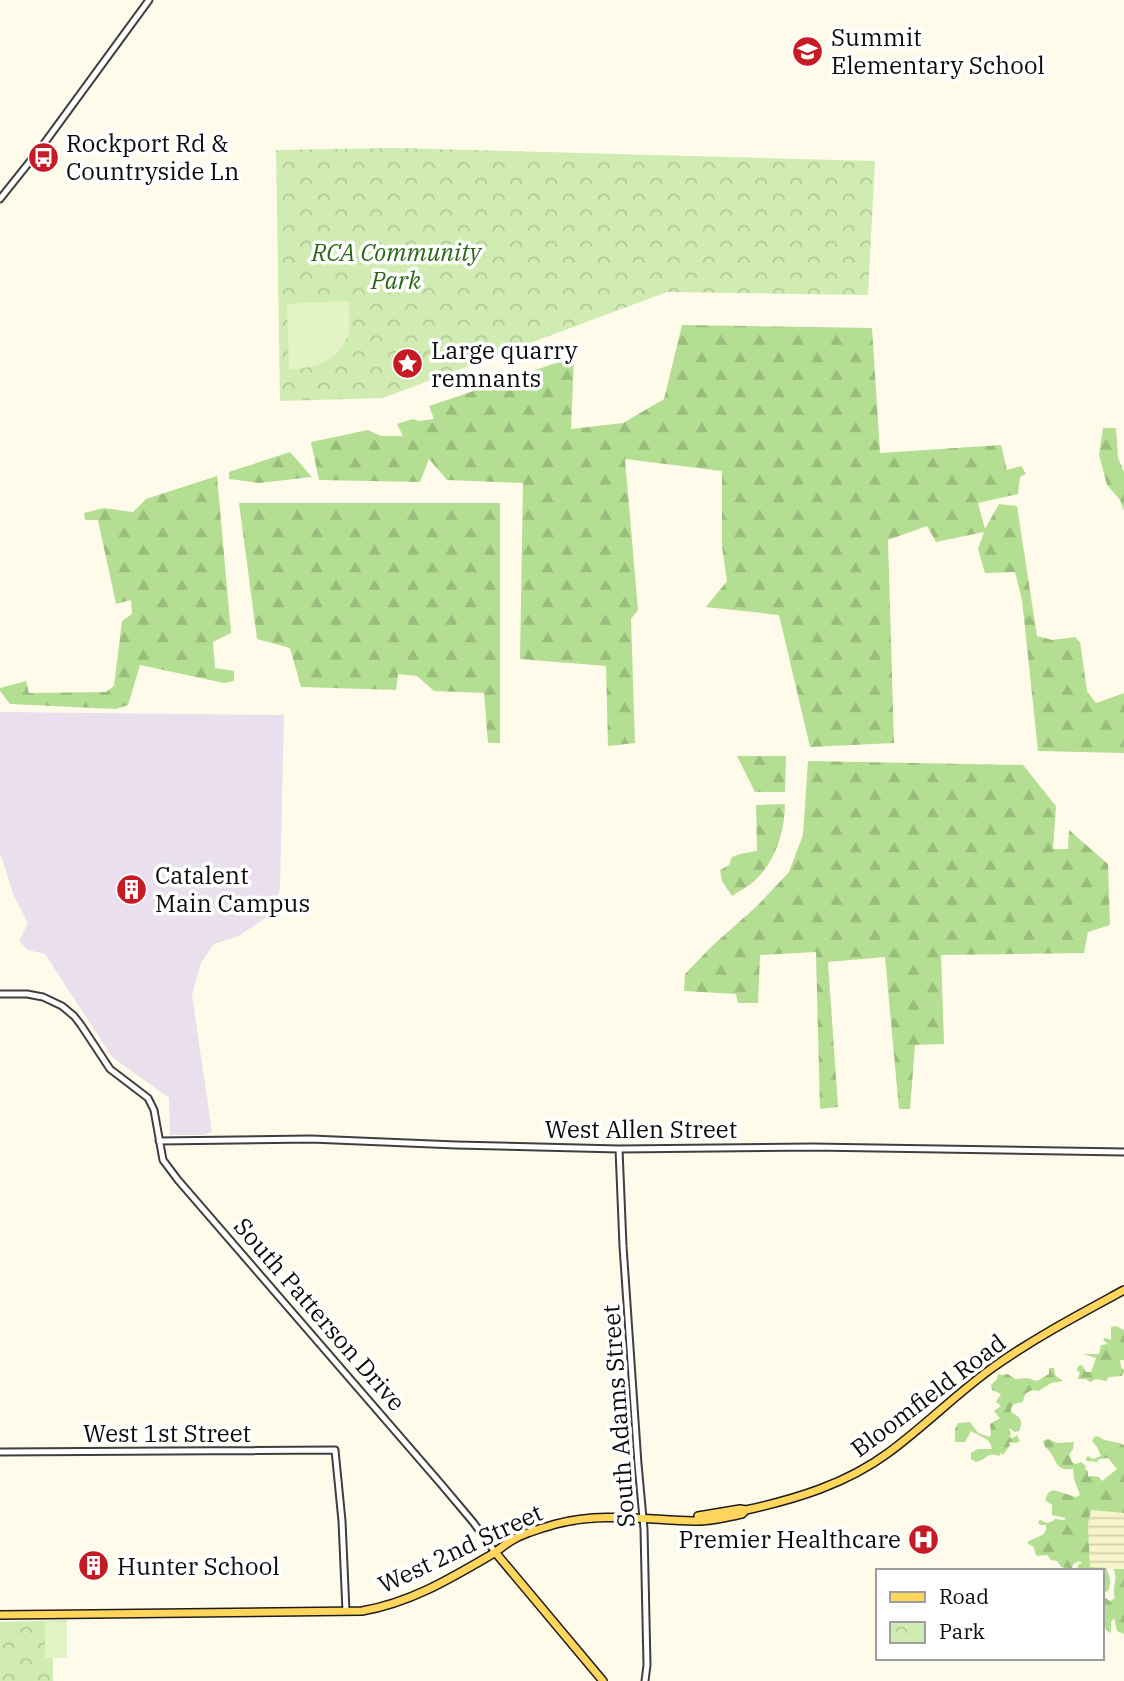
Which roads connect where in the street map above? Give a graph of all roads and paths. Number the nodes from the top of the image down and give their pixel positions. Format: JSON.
{"nodes":[{"id":1,"x":149,"y":0,"type":"edge"},
{"id":2,"x":0,"y":199,"type":"edge"},
{"id":3,"x":0,"y":995,"type":"edge"},
{"id":4,"x":159,"y":1141,"type":"junction"},
{"id":5,"x":619,"y":1149,"type":"junction"},
{"id":6,"x":1124,"y":1152,"type":"edge"},
{"id":7,"x":1124,"y":1290,"type":"edge"},
{"id":8,"x":0,"y":1452,"type":"edge"},
{"id":9,"x":643,"y":1518,"type":"junction"},
{"id":10,"x":495,"y":1552,"type":"junction"},
{"id":11,"x":346,"y":1611,"type":"junction"},
{"id":12,"x":0,"y":1615,"type":"edge"},
{"id":13,"x":603,"y":1681,"type":"edge"},
{"id":14,"x":645,"y":1681,"type":"edge"}],
"edges":[{"from":1,"to":2,"type":"street"},
{"from":3,"to":4,"type":"street","name":"South Patterson Drive"},
{"from":4,"to":5,"type":"street","name":"West Allen Street"},
{"from":4,"to":10,"type":"street","name":"South Patterson Drive"},
{"from":5,"to":6,"type":"street","name":"West Allen Street"},
{"from":5,"to":9,"type":"street","name":"South Adams Street"},
{"from":7,"to":9,"type":"main road","name":"Bloomfield Road"},
{"from":8,"to":11,"type":"street","name":"West 1st Street"},
{"from":9,"to":10,"type":"main road","name":"West 2nd Street"},
{"from":9,"to":14,"type":"street","name":"South Adams Street"},
{"from":10,"to":11,"type":"main road","name":"West 2nd Street"},
{"from":10,"to":13,"type":"main road","name":"South Patterson Drive"},
{"from":11,"to":12,"type":"main road","name":"West 2nd Street"}]}
